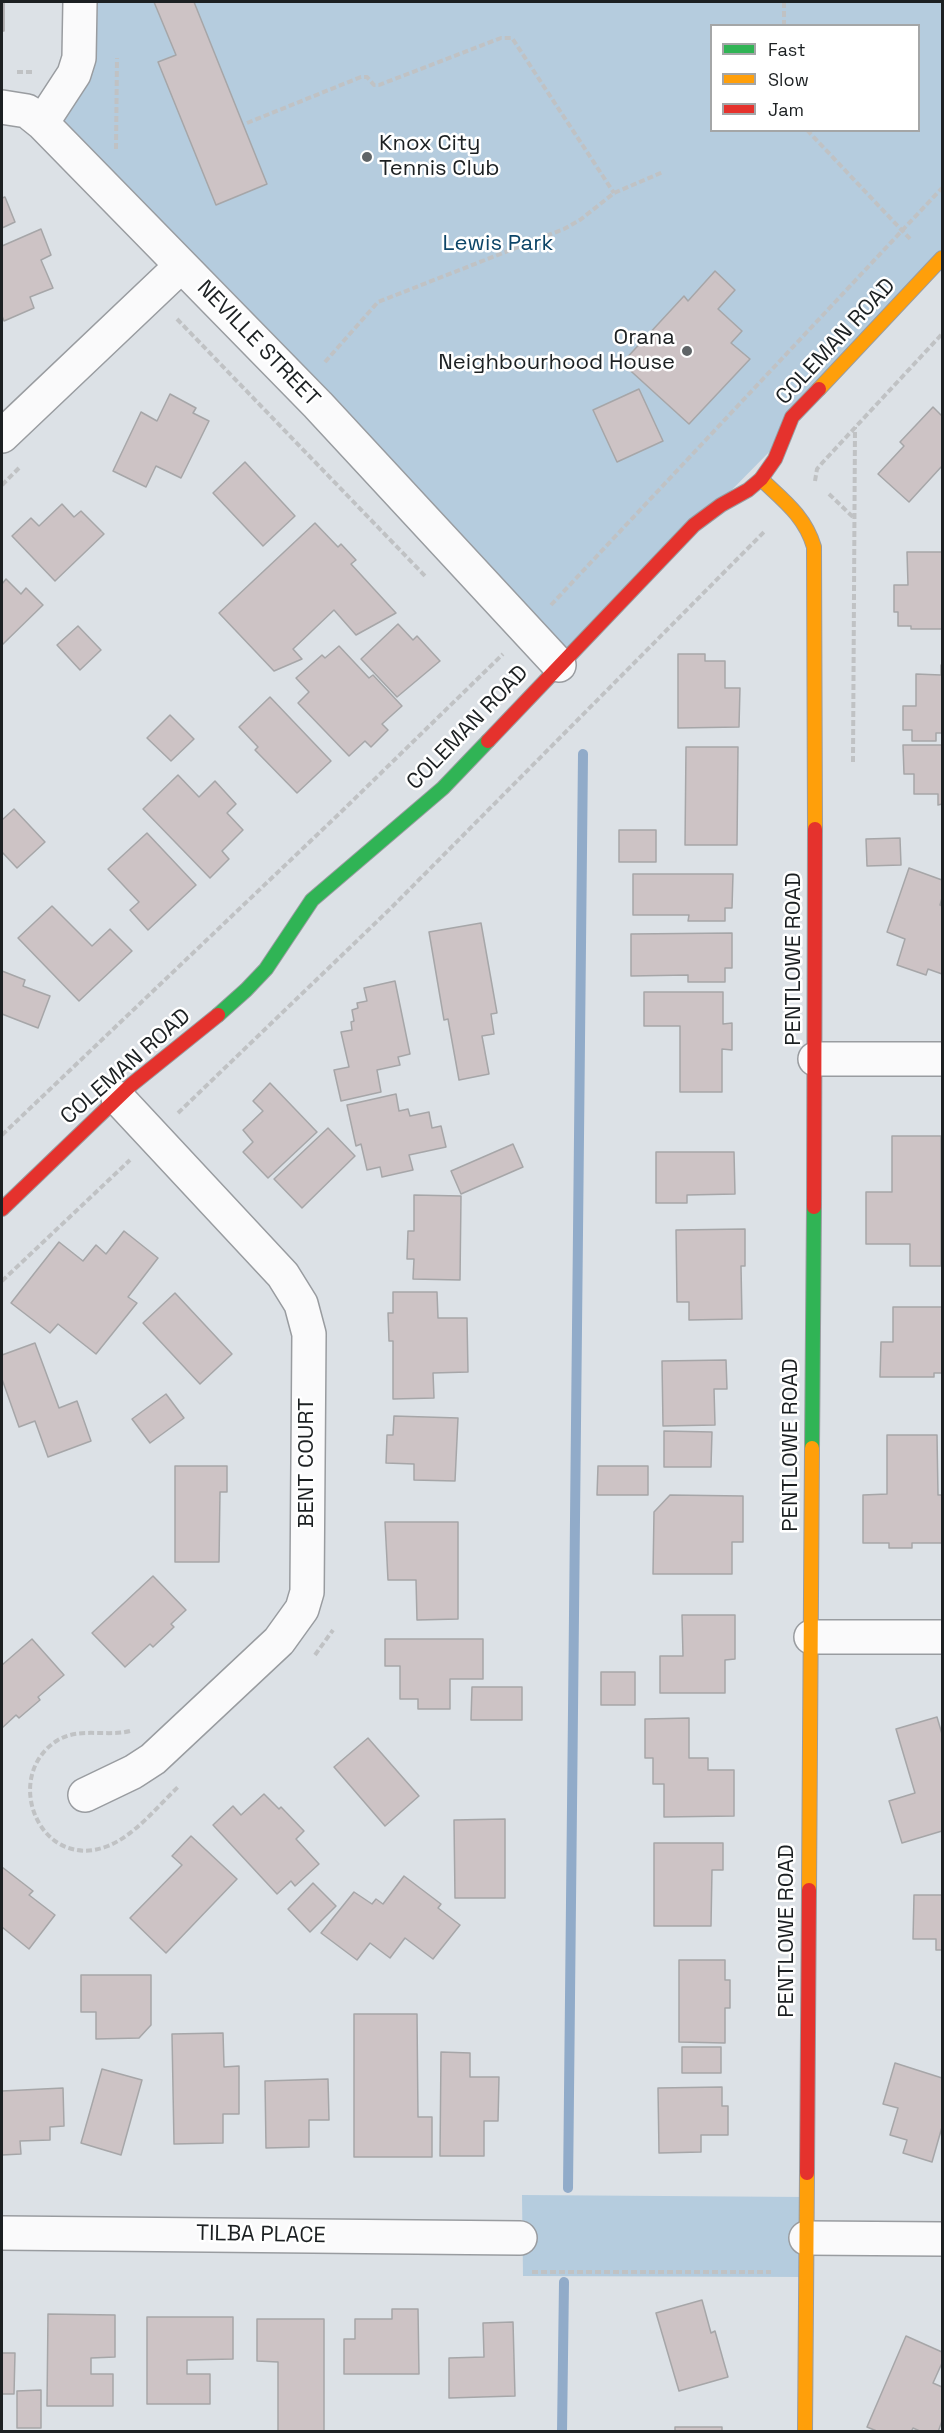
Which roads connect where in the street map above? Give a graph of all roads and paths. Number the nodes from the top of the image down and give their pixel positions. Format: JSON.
{"nodes":[{"id":1,"x":80,"y":2,"type":"edge"},
{"id":2,"x":784,"y":2,"type":"edge"},
{"id":3,"x":783,"y":24,"type":"edge"},
{"id":4,"x":117,"y":47,"type":"dead end"},
{"id":5,"x":13,"y":72,"type":"dead end"},
{"id":6,"x":35,"y":72,"type":"dead end"},
{"id":7,"x":2,"y":106,"type":"edge"},
{"id":8,"x":42,"y":123,"type":"junction"},
{"id":9,"x":247,"y":123,"type":"dead end"},
{"id":10,"x":809,"y":132,"type":"edge"},
{"id":11,"x":116,"y":150,"type":"dead end"},
{"id":12,"x":663,"y":172,"type":"dead end"},
{"id":13,"x":942,"y":188,"type":"edge"},
{"id":14,"x":614,"y":193,"type":"junction"},
{"id":15,"x":902,"y":231,"type":"junction"},
{"id":16,"x":939,"y":262,"type":"edge"},
{"id":17,"x":181,"y":266,"type":"junction"},
{"id":18,"x":177,"y":318,"type":"dead end"},
{"id":19,"x":942,"y":334,"type":"edge"},
{"id":20,"x":321,"y":366,"type":"dead end"},
{"id":21,"x":855,"y":427,"type":"junction"},
{"id":22,"x":2,"y":436,"type":"edge"},
{"id":23,"x":761,"y":479,"type":"junction"},
{"id":24,"x":816,"y":480,"type":"junction"},
{"id":25,"x":810,"y":486,"type":"dead end"},
{"id":26,"x":855,"y":519,"type":"junction"},
{"id":27,"x":771,"y":525,"type":"dead end"},
{"id":28,"x":426,"y":578,"type":"dead end"},
{"id":29,"x":550,"y":605,"type":"dead end"},
{"id":30,"x":501,"y":655,"type":"dead end"},
{"id":31,"x":559,"y":665,"type":"junction"},
{"id":32,"x":853,"y":766,"type":"dead end"},
{"id":33,"x":814,"y":1059,"type":"junction"},
{"id":34,"x":942,"y":1059,"type":"edge"},
{"id":35,"x":118,"y":1098,"type":"junction"},
{"id":36,"x":179,"y":1111,"type":"junction"},
{"id":37,"x":174,"y":1116,"type":"dead end"},
{"id":38,"x":188,"y":1120,"type":"dead end"},
{"id":39,"x":2,"y":1136,"type":"edge"},
{"id":40,"x":134,"y":1155,"type":"dead end"},
{"id":41,"x":128,"y":1161,"type":"junction"},
{"id":42,"x":136,"y":1170,"type":"dead end"},
{"id":43,"x":2,"y":1209,"type":"edge"},
{"id":44,"x":2,"y":1281,"type":"edge"},
{"id":45,"x":336,"y":1626,"type":"dead end"},
{"id":46,"x":810,"y":1637,"type":"junction"},
{"id":47,"x":942,"y":1637,"type":"edge"},
{"id":48,"x":310,"y":1659,"type":"dead end"},
{"id":49,"x":137,"y":1728,"type":"dead end"},
{"id":50,"x":185,"y":1780,"type":"dead end"},
{"id":51,"x":85,"y":1795,"type":"dead end"},
{"id":52,"x":2,"y":2233,"type":"edge"},
{"id":53,"x":519,"y":2238,"type":"dead end"},
{"id":54,"x":806,"y":2238,"type":"junction"},
{"id":55,"x":942,"y":2239,"type":"edge"},
{"id":56,"x":805,"y":2432,"type":"edge"}],
"edges":[{"from":1,"to":8,"type":"street"},
{"from":2,"to":3,"type":"path"},
{"from":4,"to":11,"type":"path"},
{"from":5,"to":6,"type":"path"},
{"from":7,"to":8,"type":"street","name":"NEVILLE STREET"},
{"from":8,"to":17,"type":"street","name":"NEVILLE STREET"},
{"from":9,"to":14,"type":"path"},
{"from":10,"to":15,"type":"path"},
{"from":12,"to":14,"type":"path"},
{"from":13,"to":15,"type":"path"},
{"from":14,"to":20,"type":"path"},
{"from":15,"to":16,"type":"path"},
{"from":15,"to":29,"type":"path"},
{"from":16,"to":23,"type":"street","name":"COLEMAN ROAD"},
{"from":17,"to":22,"type":"street"},
{"from":17,"to":31,"type":"street","name":"NEVILLE STREET"},
{"from":18,"to":28,"type":"path"},
{"from":19,"to":21,"type":"path"},
{"from":21,"to":24,"type":"path"},
{"from":21,"to":26,"type":"path"},
{"from":23,"to":31,"type":"street","name":"COLEMAN ROAD"},
{"from":23,"to":33,"type":"street","name":"PENTLOWE ROAD"},
{"from":24,"to":25,"type":"path"},
{"from":24,"to":26,"type":"path"},
{"from":26,"to":32,"type":"path"},
{"from":27,"to":36,"type":"path"},
{"from":30,"to":39,"type":"path"},
{"from":31,"to":35,"type":"street","name":"COLEMAN ROAD"},
{"from":33,"to":34,"type":"street"},
{"from":33,"to":46,"type":"street","name":"PENTLOWE ROAD"},
{"from":35,"to":43,"type":"street","name":"COLEMAN ROAD"},
{"from":35,"to":51,"type":"street","name":"BENT COURT"},
{"from":36,"to":37,"type":"path"},
{"from":36,"to":38,"type":"path"},
{"from":40,"to":41,"type":"path"},
{"from":41,"to":42,"type":"path"},
{"from":41,"to":44,"type":"path"},
{"from":45,"to":48,"type":"path"},
{"from":46,"to":47,"type":"street"},
{"from":46,"to":54,"type":"street","name":"PENTLOWE ROAD"},
{"from":49,"to":50,"type":"path"},
{"from":52,"to":53,"type":"street","name":"TILBA PLACE"},
{"from":54,"to":55,"type":"street"},
{"from":54,"to":56,"type":"street","name":"PENTLOWE ROAD"}]}
